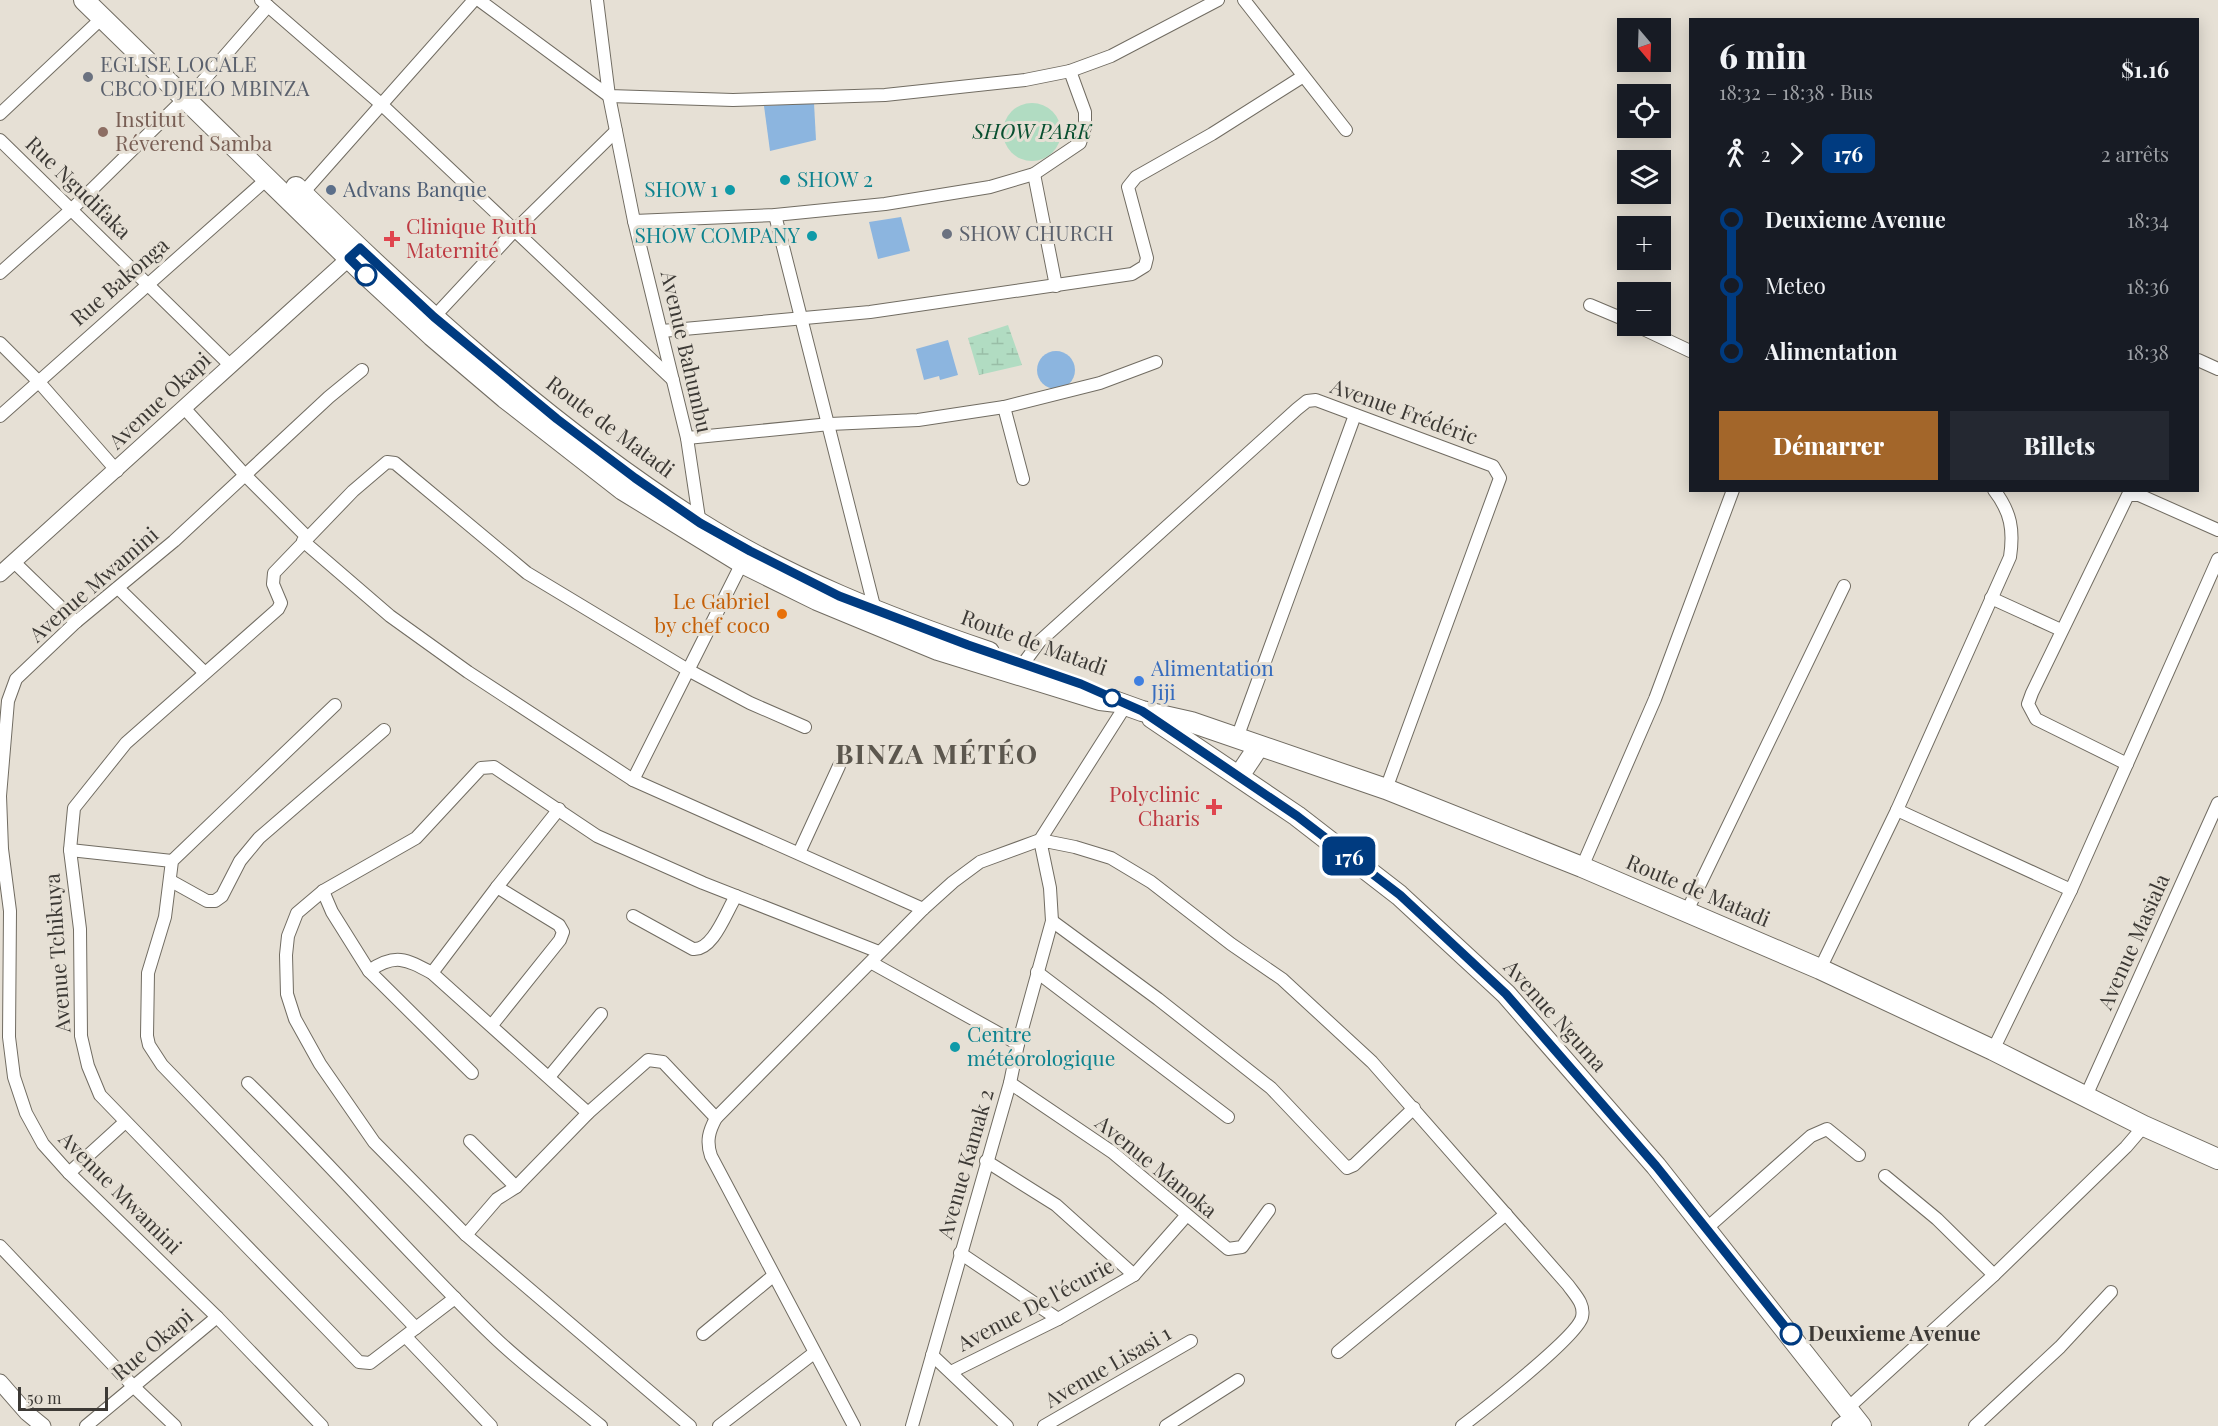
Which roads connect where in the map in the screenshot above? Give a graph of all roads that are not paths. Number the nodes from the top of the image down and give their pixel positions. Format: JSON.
{"nodes":[{"id":1,"x":84,"y":0,"type":"edge"},
{"id":2,"x":474,"y":0,"type":"edge"},
{"id":3,"x":479,"y":0,"type":"edge"},
{"id":4,"x":597,"y":0,"type":"edge"},
{"id":5,"x":1218,"y":0,"type":"edge"},
{"id":6,"x":1244,"y":0,"type":"edge"},
{"id":7,"x":265,"y":3,"type":"edge"},
{"id":8,"x":102,"y":9,"type":"edge"},
{"id":9,"x":1070,"y":71,"type":"junction"},
{"id":10,"x":1302,"y":77,"type":"junction"},
{"id":11,"x":191,"y":93,"type":"junction"},
{"id":12,"x":609,"y":96,"type":"junction"},
{"id":13,"x":381,"y":104,"type":"junction"},
{"id":14,"x":0,"y":114,"type":"edge"},
{"id":15,"x":1346,"y":130,"type":"dead end"},
{"id":16,"x":616,"y":131,"type":"junction"},
{"id":17,"x":0,"y":140,"type":"edge"},
{"id":18,"x":1034,"y":174,"type":"junction"},
{"id":19,"x":268,"y":178,"type":"junction"},
{"id":20,"x":302,"y":194,"type":"junction"},
{"id":21,"x":72,"y":209,"type":"junction"},
{"id":22,"x":775,"y":215,"type":"junction"},
{"id":23,"x":634,"y":221,"type":"junction"},
{"id":24,"x":515,"y":230,"type":"junction"},
{"id":25,"x":355,"y":253,"type":"junction"},
{"id":26,"x":0,"y":273,"type":"edge"},
{"id":27,"x":148,"y":283,"type":"junction"},
{"id":28,"x":1056,"y":286,"type":"junction"},
{"id":29,"x":1590,"y":305,"type":"dead end"},
{"id":30,"x":1617,"y":316,"type":"edge"},
{"id":31,"x":434,"y":317,"type":"junction"},
{"id":32,"x":800,"y":320,"type":"junction"},
{"id":33,"x":662,"y":331,"type":"junction"},
{"id":34,"x":1658,"y":336,"type":"edge"},
{"id":35,"x":0,"y":343,"type":"edge"},
{"id":36,"x":1689,"y":351,"type":"edge"},
{"id":37,"x":2199,"y":360,"type":"edge"},
{"id":38,"x":1156,"y":362,"type":"dead end"},
{"id":39,"x":230,"y":365,"type":"junction"},
{"id":40,"x":2218,"y":369,"type":"edge"},
{"id":41,"x":362,"y":370,"type":"dead end"},
{"id":42,"x":673,"y":380,"type":"junction"},
{"id":43,"x":38,"y":381,"type":"junction"},
{"id":44,"x":1004,"y":407,"type":"junction"},
{"id":45,"x":185,"y":409,"type":"junction"},
{"id":46,"x":539,"y":415,"type":"junction"},
{"id":47,"x":1355,"y":415,"type":"junction"},
{"id":48,"x":0,"y":416,"type":"edge"},
{"id":49,"x":830,"y":424,"type":"junction"},
{"id":50,"x":687,"y":438,"type":"junction"},
{"id":51,"x":117,"y":471,"type":"junction"},
{"id":52,"x":244,"y":475,"type":"junction"},
{"id":53,"x":1023,"y":479,"type":"dead end"},
{"id":54,"x":1732,"y":492,"type":"edge"},
{"id":55,"x":1995,"y":492,"type":"edge"},
{"id":56,"x":699,"y":530,"type":"junction"},
{"id":57,"x":2218,"y":530,"type":"edge"},
{"id":58,"x":305,"y":539,"type":"junction"},
{"id":59,"x":2218,"y":559,"type":"edge"},
{"id":60,"x":14,"y":562,"type":"junction"},
{"id":61,"x":742,"y":563,"type":"junction"},
{"id":62,"x":0,"y":574,"type":"edge"},
{"id":63,"x":1844,"y":586,"type":"dead end"},
{"id":64,"x":118,"y":588,"type":"junction"},
{"id":65,"x":1991,"y":598,"type":"junction"},
{"id":66,"x":875,"y":610,"type":"junction"},
{"id":67,"x":76,"y":622,"type":"junction"},
{"id":68,"x":899,"y":627,"type":"junction"},
{"id":69,"x":2061,"y":630,"type":"junction"},
{"id":70,"x":1023,"y":664,"type":"junction"},
{"id":71,"x":688,"y":670,"type":"junction"},
{"id":72,"x":204,"y":672,"type":"junction"},
{"id":73,"x":336,"y":705,"type":"dead end"},
{"id":74,"x":1128,"y":706,"type":"junction"},
{"id":75,"x":805,"y":728,"type":"dead end"},
{"id":76,"x":384,"y":730,"type":"dead end"},
{"id":77,"x":1237,"y":738,"type":"junction"},
{"id":78,"x":1259,"y":746,"type":"junction"},
{"id":79,"x":2127,"y":764,"type":"junction"},
{"id":80,"x":839,"y":766,"type":"dead end"},
{"id":81,"x":1239,"y":776,"type":"junction"},
{"id":82,"x":633,"y":780,"type":"junction"},
{"id":83,"x":1386,"y":789,"type":"junction"},
{"id":84,"x":2218,"y":803,"type":"edge"},
{"id":85,"x":559,"y":809,"type":"junction"},
{"id":86,"x":1897,"y":810,"type":"junction"},
{"id":87,"x":1040,"y":840,"type":"junction"},
{"id":88,"x":70,"y":850,"type":"junction"},
{"id":89,"x":799,"y":853,"type":"junction"},
{"id":90,"x":172,"y":861,"type":"junction"},
{"id":91,"x":1582,"y":867,"type":"junction"},
{"id":92,"x":171,"y":881,"type":"junction"},
{"id":93,"x":497,"y":886,"type":"junction"},
{"id":94,"x":2071,"y":890,"type":"junction"},
{"id":95,"x":323,"y":891,"type":"junction"},
{"id":96,"x":735,"y":896,"type":"junction"},
{"id":97,"x":923,"y":909,"type":"junction"},
{"id":98,"x":1687,"y":911,"type":"junction"},
{"id":99,"x":633,"y":916,"type":"dead end"},
{"id":100,"x":1052,"y":921,"type":"junction"},
{"id":101,"x":879,"y":952,"type":"junction"},
{"id":102,"x":872,"y":963,"type":"junction"},
{"id":103,"x":1820,"y":969,"type":"junction"},
{"id":104,"x":369,"y":971,"type":"junction"},
{"id":105,"x":1037,"y":972,"type":"junction"},
{"id":106,"x":432,"y":973,"type":"junction"},
{"id":107,"x":601,"y":1014,"type":"dead end"},
{"id":108,"x":492,"y":1025,"type":"junction"},
{"id":109,"x":1018,"y":1044,"type":"junction"},
{"id":110,"x":1993,"y":1050,"type":"junction"},
{"id":111,"x":472,"y":1074,"type":"dead end"},
{"id":112,"x":549,"y":1077,"type":"junction"},
{"id":113,"x":248,"y":1083,"type":"dead end"},
{"id":114,"x":1010,"y":1083,"type":"junction"},
{"id":115,"x":2086,"y":1096,"type":"junction"},
{"id":116,"x":1414,"y":1108,"type":"junction"},
{"id":117,"x":588,"y":1113,"type":"junction"},
{"id":118,"x":1227,"y":1117,"type":"dead end"},
{"id":119,"x":716,"y":1118,"type":"junction"},
{"id":120,"x":124,"y":1123,"type":"junction"},
{"id":121,"x":2144,"y":1126,"type":"junction"},
{"id":122,"x":470,"y":1141,"type":"dead end"},
{"id":123,"x":1859,"y":1155,"type":"dead end"},
{"id":124,"x":2218,"y":1159,"type":"edge"},
{"id":125,"x":986,"y":1161,"type":"junction"},
{"id":126,"x":69,"y":1173,"type":"junction"},
{"id":127,"x":1885,"y":1176,"type":"dead end"},
{"id":128,"x":516,"y":1187,"type":"junction"},
{"id":129,"x":1269,"y":1210,"type":"dead end"},
{"id":130,"x":1506,"y":1214,"type":"junction"},
{"id":131,"x":1186,"y":1216,"type":"junction"},
{"id":132,"x":1707,"y":1228,"type":"junction"},
{"id":133,"x":466,"y":1235,"type":"junction"},
{"id":134,"x":0,"y":1246,"type":"edge"},
{"id":135,"x":960,"y":1253,"type":"junction"},
{"id":136,"x":1134,"y":1275,"type":"junction"},
{"id":137,"x":1994,"y":1275,"type":"junction"},
{"id":138,"x":773,"y":1276,"type":"junction"},
{"id":139,"x":2111,"y":1292,"type":"dead end"},
{"id":140,"x":455,"y":1298,"type":"junction"},
{"id":141,"x":217,"y":1317,"type":"junction"},
{"id":142,"x":1058,"y":1318,"type":"junction"},
{"id":143,"x":411,"y":1332,"type":"junction"},
{"id":144,"x":703,"y":1334,"type":"dead end"},
{"id":145,"x":1191,"y":1341,"type":"dead end"},
{"id":146,"x":1338,"y":1352,"type":"dead end"},
{"id":147,"x":814,"y":1353,"type":"junction"},
{"id":148,"x":932,"y":1355,"type":"junction"},
{"id":149,"x":951,"y":1372,"type":"junction"},
{"id":150,"x":1238,"y":1380,"type":"dead end"},
{"id":151,"x":0,"y":1382,"type":"edge"},
{"id":152,"x":134,"y":1387,"type":"junction"},
{"id":153,"x":1850,"y":1418,"type":"edge"},
{"id":154,"x":43,"y":1426,"type":"edge"},
{"id":155,"x":86,"y":1426,"type":"edge"},
{"id":156,"x":175,"y":1426,"type":"edge"},
{"id":157,"x":322,"y":1426,"type":"edge"},
{"id":158,"x":491,"y":1426,"type":"edge"},
{"id":159,"x":601,"y":1426,"type":"edge"},
{"id":160,"x":690,"y":1426,"type":"edge"},
{"id":161,"x":719,"y":1426,"type":"edge"},
{"id":162,"x":854,"y":1426,"type":"edge"},
{"id":163,"x":912,"y":1426,"type":"edge"},
{"id":164,"x":1007,"y":1426,"type":"edge"},
{"id":165,"x":1044,"y":1426,"type":"edge"},
{"id":166,"x":1166,"y":1426,"type":"edge"},
{"id":167,"x":1462,"y":1426,"type":"edge"},
{"id":168,"x":1975,"y":1426,"type":"edge"}],
"edges":[{"from":1,"to":8,"type":"main road","name":"Route de Matadi"},
{"from":2,"to":13,"type":"street"},
{"from":3,"to":12,"type":"street"},
{"from":4,"to":12,"type":"street","name":"Avenue Bahumbu"},
{"from":5,"to":9,"type":"street"},
{"from":6,"to":10,"type":"street"},
{"from":7,"to":11,"type":"street"},
{"from":7,"to":13,"type":"street"},
{"from":8,"to":11,"type":"main road","name":"Route de Matadi"},
{"from":8,"to":14,"type":"street"},
{"from":9,"to":12,"type":"street"},
{"from":9,"to":18,"type":"street"},
{"from":10,"to":15,"type":"street"},
{"from":10,"to":28,"type":"street"},
{"from":11,"to":19,"type":"main road","name":"Route de Matadi"},
{"from":11,"to":20,"type":"main road","name":"Route de Matadi"},
{"from":11,"to":21,"type":"street"},
{"from":12,"to":16,"type":"street","name":"Avenue Bahumbu"},
{"from":13,"to":20,"type":"street"},
{"from":13,"to":24,"type":"street"},
{"from":16,"to":23,"type":"street","name":"Avenue Bahumbu"},
{"from":16,"to":24,"type":"street"},
{"from":17,"to":21,"type":"street","name":"Rue Ngudifaka"},
{"from":18,"to":22,"type":"street"},
{"from":18,"to":28,"type":"street"},
{"from":19,"to":25,"type":"main road","name":"Route de Matadi"},
{"from":19,"to":27,"type":"street","name":"Rue Bakonga"},
{"from":20,"to":25,"type":"main road","name":"Route de Matadi"},
{"from":21,"to":26,"type":"street"},
{"from":21,"to":27,"type":"street","name":"Rue Ngudifaka"},
{"from":22,"to":23,"type":"street"},
{"from":22,"to":32,"type":"street"},
{"from":23,"to":33,"type":"street","name":"Avenue Bahumbu"},
{"from":24,"to":31,"type":"street"},
{"from":24,"to":42,"type":"street"},
{"from":25,"to":31,"type":"main road","name":"Route de Matadi"},
{"from":25,"to":39,"type":"street","name":"Avenue Okapi"},
{"from":25,"to":46,"type":"main road","name":"Route de Matadi"},
{"from":27,"to":39,"type":"street","name":"Rue Ngudifaka"},
{"from":27,"to":43,"type":"street","name":"Rue Bakonga"},
{"from":28,"to":32,"type":"street"},
{"from":29,"to":30,"type":"street"},
{"from":31,"to":46,"type":"main road","name":"Route de Matadi"},
{"from":32,"to":33,"type":"street"},
{"from":32,"to":49,"type":"street"},
{"from":33,"to":42,"type":"street","name":"Avenue Bahumbu"},
{"from":34,"to":36,"type":"street"},
{"from":35,"to":43,"type":"street"},
{"from":37,"to":40,"type":"street"},
{"from":38,"to":44,"type":"street"},
{"from":39,"to":45,"type":"street","name":"Avenue Okapi"},
{"from":41,"to":52,"type":"street","name":"Avenue Mwamini"},
{"from":42,"to":50,"type":"street","name":"Avenue Bahumbu"},
{"from":43,"to":48,"type":"street","name":"Rue Bakonga"},
{"from":43,"to":51,"type":"street"},
{"from":44,"to":49,"type":"street"},
{"from":44,"to":53,"type":"street"},
{"from":45,"to":51,"type":"street","name":"Avenue Okapi"},
{"from":45,"to":52,"type":"street"},
{"from":46,"to":56,"type":"main road","name":"Route de Matadi"},
{"from":47,"to":70,"type":"street","name":"Avenue Frédéric"},
{"from":47,"to":77,"type":"street"},
{"from":47,"to":83,"type":"street","name":"Avenue Frédéric"},
{"from":49,"to":50,"type":"street"},
{"from":49,"to":66,"type":"street"},
{"from":50,"to":56,"type":"street","name":"Avenue Bahumbu"},
{"from":51,"to":60,"type":"street","name":"Avenue Okapi"},
{"from":52,"to":58,"type":"street"},
{"from":52,"to":64,"type":"street","name":"Avenue Mwamini"},
{"from":54,"to":91,"type":"street"},
{"from":55,"to":65,"type":"street"},
{"from":56,"to":61,"type":"main road","name":"Route de Matadi"},
{"from":56,"to":66,"type":"main road","name":"Route de Matadi"},
{"from":57,"to":69,"type":"street"},
{"from":58,"to":71,"type":"street","name":"Avenue Tchikuya"},
{"from":58,"to":72,"type":"street","name":"Avenue Tchikuya"},
{"from":58,"to":82,"type":"street"},
{"from":59,"to":79,"type":"street"},
{"from":60,"to":62,"type":"street","name":"Avenue Okapi"},
{"from":60,"to":67,"type":"street"},
{"from":61,"to":68,"type":"main road","name":"Route de Matadi"},
{"from":61,"to":71,"type":"street"},
{"from":63,"to":98,"type":"street"},
{"from":64,"to":67,"type":"street","name":"Avenue Mwamini"},
{"from":64,"to":72,"type":"street"},
{"from":65,"to":69,"type":"street"},
{"from":65,"to":86,"type":"street"},
{"from":66,"to":68,"type":"main road","name":"Route de Matadi"},
{"from":67,"to":126,"type":"street","name":"Avenue Mwamini"},
{"from":68,"to":70,"type":"main road","name":"Route de Matadi"},
{"from":68,"to":74,"type":"main road","name":"Route de Matadi"},
{"from":69,"to":79,"type":"street"},
{"from":70,"to":74,"type":"main road","name":"Route de Matadi"},
{"from":71,"to":75,"type":"street"},
{"from":71,"to":82,"type":"street"},
{"from":72,"to":88,"type":"street","name":"Avenue Tchikuya"},
{"from":73,"to":90,"type":"street"},
{"from":74,"to":77,"type":"main road","name":"Route de Matadi"},
{"from":74,"to":81,"type":"main road","name":"Avenue Nguma"},
{"from":74,"to":87,"type":"street"},
{"from":76,"to":92,"type":"street"},
{"from":77,"to":78,"type":"main road","name":"Route de Matadi"},
{"from":78,"to":81,"type":"main road"},
{"from":78,"to":83,"type":"main road","name":"Route de Matadi"},
{"from":79,"to":94,"type":"street"},
{"from":80,"to":89,"type":"street"},
{"from":81,"to":132,"type":"main road","name":"Avenue Nguma"},
{"from":82,"to":89,"type":"street"},
{"from":83,"to":91,"type":"main road","name":"Route de Matadi"},
{"from":84,"to":115,"type":"street","name":"Avenue Masiala"},
{"from":85,"to":93,"type":"street"},
{"from":85,"to":95,"type":"street"},
{"from":85,"to":96,"type":"street"},
{"from":86,"to":94,"type":"street"},
{"from":86,"to":103,"type":"street"},
{"from":87,"to":97,"type":"street"},
{"from":87,"to":100,"type":"street","name":"Avenue Kamak 2"},
{"from":87,"to":116,"type":"street"},
{"from":88,"to":90,"type":"street"},
{"from":88,"to":120,"type":"street","name":"Avenue Tchikuya"},
{"from":89,"to":97,"type":"street"},
{"from":90,"to":92,"type":"street"},
{"from":91,"to":98,"type":"main road","name":"Route de Matadi"},
{"from":92,"to":143,"type":"street"},
{"from":93,"to":106,"type":"street"},
{"from":93,"to":108,"type":"street"},
{"from":94,"to":110,"type":"street"},
{"from":95,"to":104,"type":"street"},
{"from":95,"to":133,"type":"street"},
{"from":96,"to":99,"type":"street"},
{"from":96,"to":101,"type":"street"},
{"from":97,"to":101,"type":"street"},
{"from":98,"to":103,"type":"main road","name":"Route de Matadi"},
{"from":100,"to":105,"type":"street","name":"Avenue Kamak 2"},
{"from":100,"to":116,"type":"street"},
{"from":101,"to":102,"type":"street"},
{"from":102,"to":109,"type":"street"},
{"from":102,"to":119,"type":"street"},
{"from":103,"to":110,"type":"main road","name":"Route de Matadi"},
{"from":104,"to":106,"type":"street"},
{"from":104,"to":111,"type":"street"},
{"from":105,"to":109,"type":"street","name":"Avenue Kamak 2"},
{"from":105,"to":118,"type":"street"},
{"from":106,"to":108,"type":"street"},
{"from":107,"to":112,"type":"street"},
{"from":108,"to":112,"type":"street"},
{"from":109,"to":114,"type":"street","name":"Avenue Kamak 2"},
{"from":110,"to":115,"type":"main road","name":"Route de Matadi"},
{"from":112,"to":117,"type":"street"},
{"from":113,"to":140,"type":"street"},
{"from":114,"to":125,"type":"street","name":"Avenue Kamak 2"},
{"from":114,"to":131,"type":"street","name":"Avenue Manoka"},
{"from":115,"to":121,"type":"main road","name":"Route de Matadi"},
{"from":116,"to":130,"type":"street"},
{"from":117,"to":119,"type":"street"},
{"from":117,"to":128,"type":"street"},
{"from":119,"to":138,"type":"street"},
{"from":120,"to":126,"type":"street"},
{"from":120,"to":143,"type":"street","name":"Avenue Tchikuya"},
{"from":121,"to":124,"type":"main road","name":"Route de Matadi"},
{"from":121,"to":137,"type":"street"},
{"from":122,"to":128,"type":"street"},
{"from":123,"to":132,"type":"street"},
{"from":125,"to":135,"type":"street","name":"Avenue Kamak 2"},
{"from":125,"to":136,"type":"street"},
{"from":126,"to":141,"type":"street","name":"Avenue Mwamini"},
{"from":127,"to":137,"type":"street"},
{"from":128,"to":133,"type":"street"},
{"from":129,"to":131,"type":"street","name":"Avenue Manoka"},
{"from":130,"to":146,"type":"street"},
{"from":130,"to":167,"type":"street"},
{"from":131,"to":136,"type":"street","name":"Avenue De l'écurie"},
{"from":132,"to":153,"type":"main road","name":"Avenue Nguma"},
{"from":133,"to":160,"type":"street"},
{"from":134,"to":152,"type":"street"},
{"from":135,"to":142,"type":"street"},
{"from":135,"to":148,"type":"street","name":"Avenue Kamak 2"},
{"from":136,"to":142,"type":"street","name":"Avenue De l'écurie"},
{"from":137,"to":153,"type":"street"},
{"from":138,"to":144,"type":"street"},
{"from":138,"to":147,"type":"street"},
{"from":139,"to":168,"type":"street"},
{"from":140,"to":143,"type":"street","name":"Avenue Tchikuya"},
{"from":140,"to":159,"type":"street"},
{"from":141,"to":152,"type":"street","name":"Rue Okapi"},
{"from":141,"to":157,"type":"street","name":"Avenue Mwamini"},
{"from":142,"to":149,"type":"street","name":"Avenue De l'écurie"},
{"from":143,"to":158,"type":"street"},
{"from":145,"to":165,"type":"street","name":"Avenue Lisasi 1"},
{"from":147,"to":161,"type":"street"},
{"from":147,"to":162,"type":"street"},
{"from":148,"to":149,"type":"street"},
{"from":148,"to":163,"type":"street","name":"Avenue Kamak 2"},
{"from":149,"to":164,"type":"street"},
{"from":150,"to":166,"type":"street"},
{"from":151,"to":154,"type":"street"},
{"from":152,"to":155,"type":"street","name":"Rue Okapi"},
{"from":152,"to":156,"type":"street"}]}
